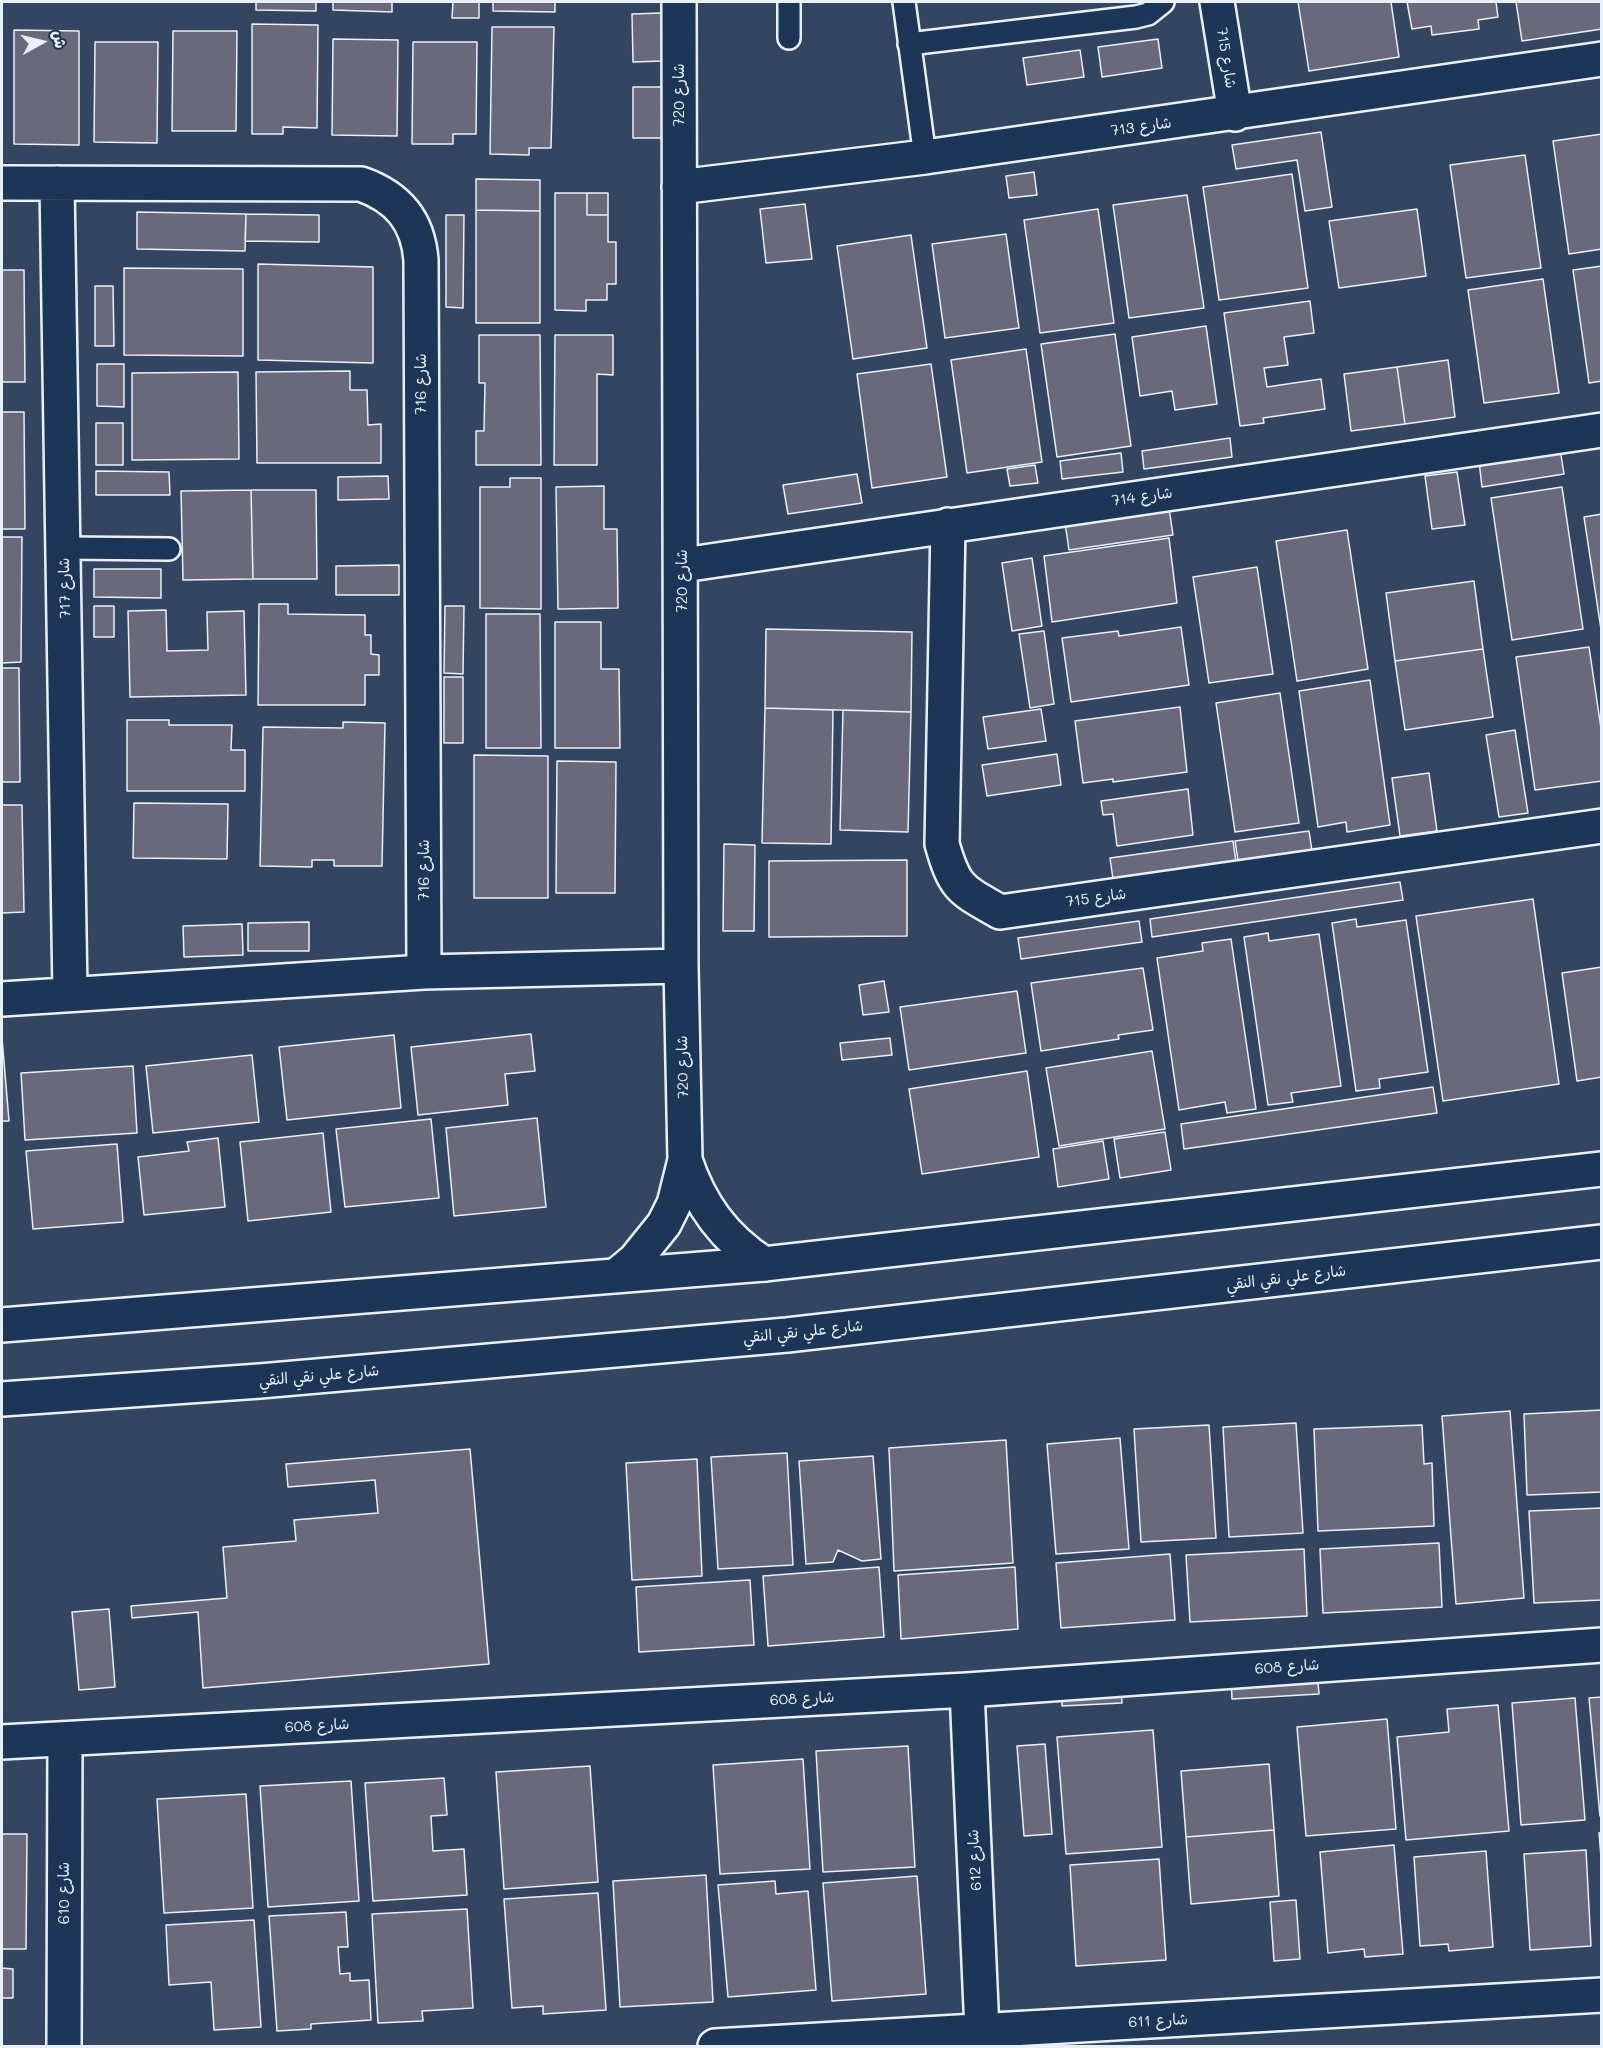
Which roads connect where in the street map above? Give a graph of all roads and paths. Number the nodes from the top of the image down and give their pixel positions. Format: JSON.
{"nodes":[{"id":1,"x":679,"y":2,"type":"edge"},
{"id":2,"x":789,"y":2,"type":"edge"},
{"id":3,"x":904,"y":2,"type":"edge"},
{"id":4,"x":1163,"y":2,"type":"edge"},
{"id":5,"x":1217,"y":2,"type":"edge"},
{"id":6,"x":789,"y":38,"type":"dead end"},
{"id":7,"x":909,"y":44,"type":"junction"},
{"id":8,"x":1602,"y":59,"type":"edge"},
{"id":9,"x":1235,"y":114,"type":"junction"},
{"id":10,"x":925,"y":157,"type":"junction"},
{"id":11,"x":2,"y":183,"type":"edge"},
{"id":12,"x":57,"y":183,"type":"junction"},
{"id":13,"x":679,"y":187,"type":"junction"},
{"id":14,"x":1602,"y":430,"type":"edge"},
{"id":15,"x":948,"y":525,"type":"junction"},
{"id":16,"x":65,"y":548,"type":"junction"},
{"id":17,"x":169,"y":549,"type":"dead end"},
{"id":18,"x":683,"y":565,"type":"junction"},
{"id":19,"x":1602,"y":826,"type":"edge"},
{"id":20,"x":681,"y":966,"type":"junction"},
{"id":21,"x":424,"y":972,"type":"junction"},
{"id":22,"x":70,"y":994,"type":"junction"},
{"id":23,"x":2,"y":999,"type":"edge"},
{"id":24,"x":685,"y":1160,"type":"junction"},
{"id":25,"x":1602,"y":1169,"type":"edge"},
{"id":26,"x":1602,"y":1242,"type":"edge"},
{"id":27,"x":764,"y":1264,"type":"junction"},
{"id":28,"x":617,"y":1275,"type":"junction"},
{"id":29,"x":2,"y":1325,"type":"edge"},
{"id":30,"x":2,"y":1399,"type":"edge"},
{"id":31,"x":1602,"y":1645,"type":"edge"},
{"id":32,"x":967,"y":1690,"type":"junction"},
{"id":33,"x":65,"y":1739,"type":"junction"},
{"id":34,"x":2,"y":1742,"type":"edge"},
{"id":35,"x":1602,"y":1995,"type":"edge"},
{"id":36,"x":982,"y":2031,"type":"junction"},
{"id":37,"x":64,"y":2046,"type":"edge"},
{"id":38,"x":714,"y":2046,"type":"edge"}],
"edges":[{"from":1,"to":13,"type":"street","name":"شارع 720"},
{"from":2,"to":6,"type":"lane"},
{"from":3,"to":7,"type":"lane"},
{"from":4,"to":7,"type":"lane"},
{"from":5,"to":9,"type":"street","name":"شارع 715"},
{"from":7,"to":10,"type":"lane"},
{"from":8,"to":9,"type":"street","name":"شارع 713"},
{"from":9,"to":10,"type":"street","name":"شارع 713"},
{"from":10,"to":13,"type":"street","name":"شارع 713"},
{"from":11,"to":12,"type":"street","name":"شارع 716"},
{"from":12,"to":16,"type":"street","name":"شارع 717"},
{"from":12,"to":21,"type":"street","name":"شارع 716"},
{"from":13,"to":18,"type":"street","name":"شارع 720"},
{"from":14,"to":15,"type":"street","name":"شارع 714"},
{"from":15,"to":18,"type":"street","name":"شارع 714"},
{"from":15,"to":19,"type":"street","name":"شارع 715"},
{"from":16,"to":17,"type":"lane"},
{"from":16,"to":22,"type":"street","name":"شارع 717"},
{"from":18,"to":20,"type":"street","name":"شارع 720"},
{"from":20,"to":21,"type":"street"},
{"from":20,"to":24,"type":"street","name":"شارع 720"},
{"from":21,"to":22,"type":"street"},
{"from":22,"to":23,"type":"street"},
{"from":24,"to":27,"type":"street","name":"شارع 720"},
{"from":24,"to":28,"type":"street","name":"شارع 720"},
{"from":25,"to":27,"type":"street"},
{"from":26,"to":30,"type":"street","name":"شارع علي نقي النقي"},
{"from":27,"to":28,"type":"street"},
{"from":28,"to":29,"type":"street"},
{"from":31,"to":32,"type":"street","name":"شارع 608"},
{"from":32,"to":33,"type":"street","name":"شارع 608"},
{"from":32,"to":36,"type":"street","name":"شارع 612"},
{"from":33,"to":34,"type":"street","name":"شارع 608"},
{"from":33,"to":37,"type":"street","name":"شارع 610"},
{"from":35,"to":36,"type":"street","name":"شارع 611"},
{"from":36,"to":38,"type":"street","name":"شارع 611"}]}
